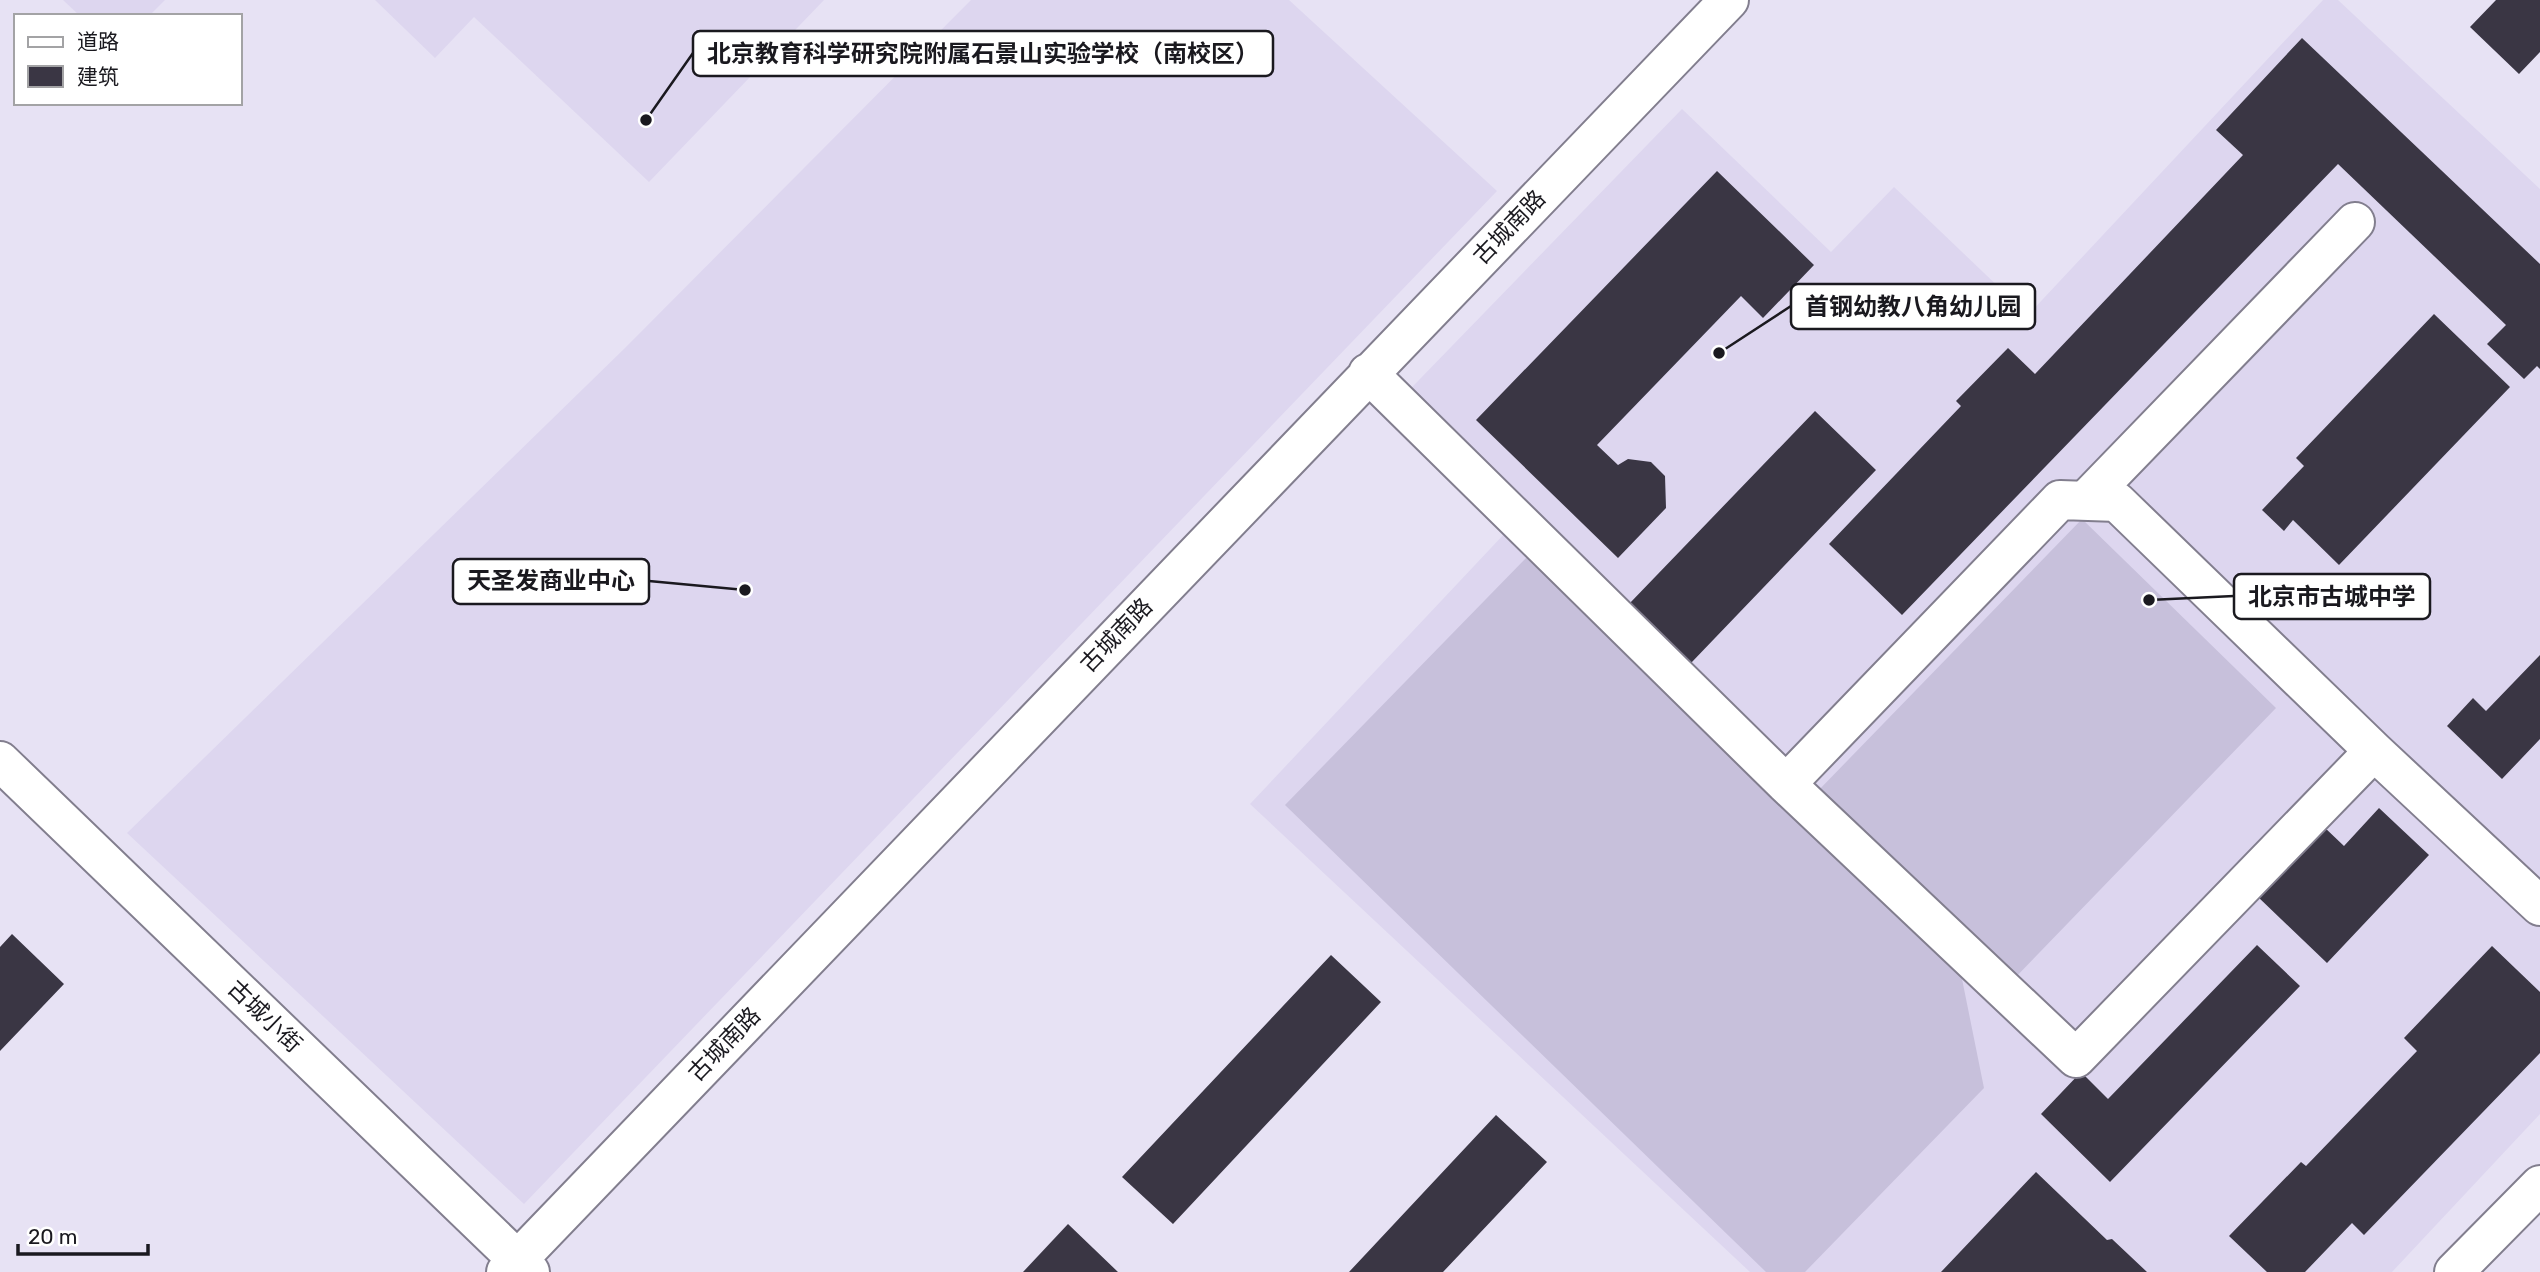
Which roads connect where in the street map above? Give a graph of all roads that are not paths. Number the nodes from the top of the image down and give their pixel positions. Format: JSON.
{"nodes":[{"id":1,"x":1729,"y":0,"type":"edge"},
{"id":2,"x":2355,"y":222,"type":"dead end"},
{"id":3,"x":1368,"y":373,"type":"junction"},
{"id":4,"x":2085,"y":501,"type":"junction"},
{"id":5,"x":2374,"y":751,"type":"junction"},
{"id":6,"x":0,"y":761,"type":"edge"},
{"id":7,"x":1786,"y":784,"type":"junction"},
{"id":8,"x":2540,"y":906,"type":"edge"},
{"id":9,"x":2540,"y":1185,"type":"edge"},
{"id":10,"x":518,"y":1268,"type":"edge"},
{"id":11,"x":2454,"y":1272,"type":"edge"}],
"edges":[{"from":1,"to":3,"type":"street","name":"古城南路"},
{"from":2,"to":4,"type":"street"},
{"from":3,"to":7,"type":"street"},
{"from":3,"to":10,"type":"street","name":"古城南路"},
{"from":4,"to":5,"type":"street"},
{"from":4,"to":7,"type":"street"},
{"from":5,"to":7,"type":"street"},
{"from":5,"to":8,"type":"street"},
{"from":6,"to":10,"type":"street","name":"古城小街"},
{"from":9,"to":11,"type":"street"}]}
